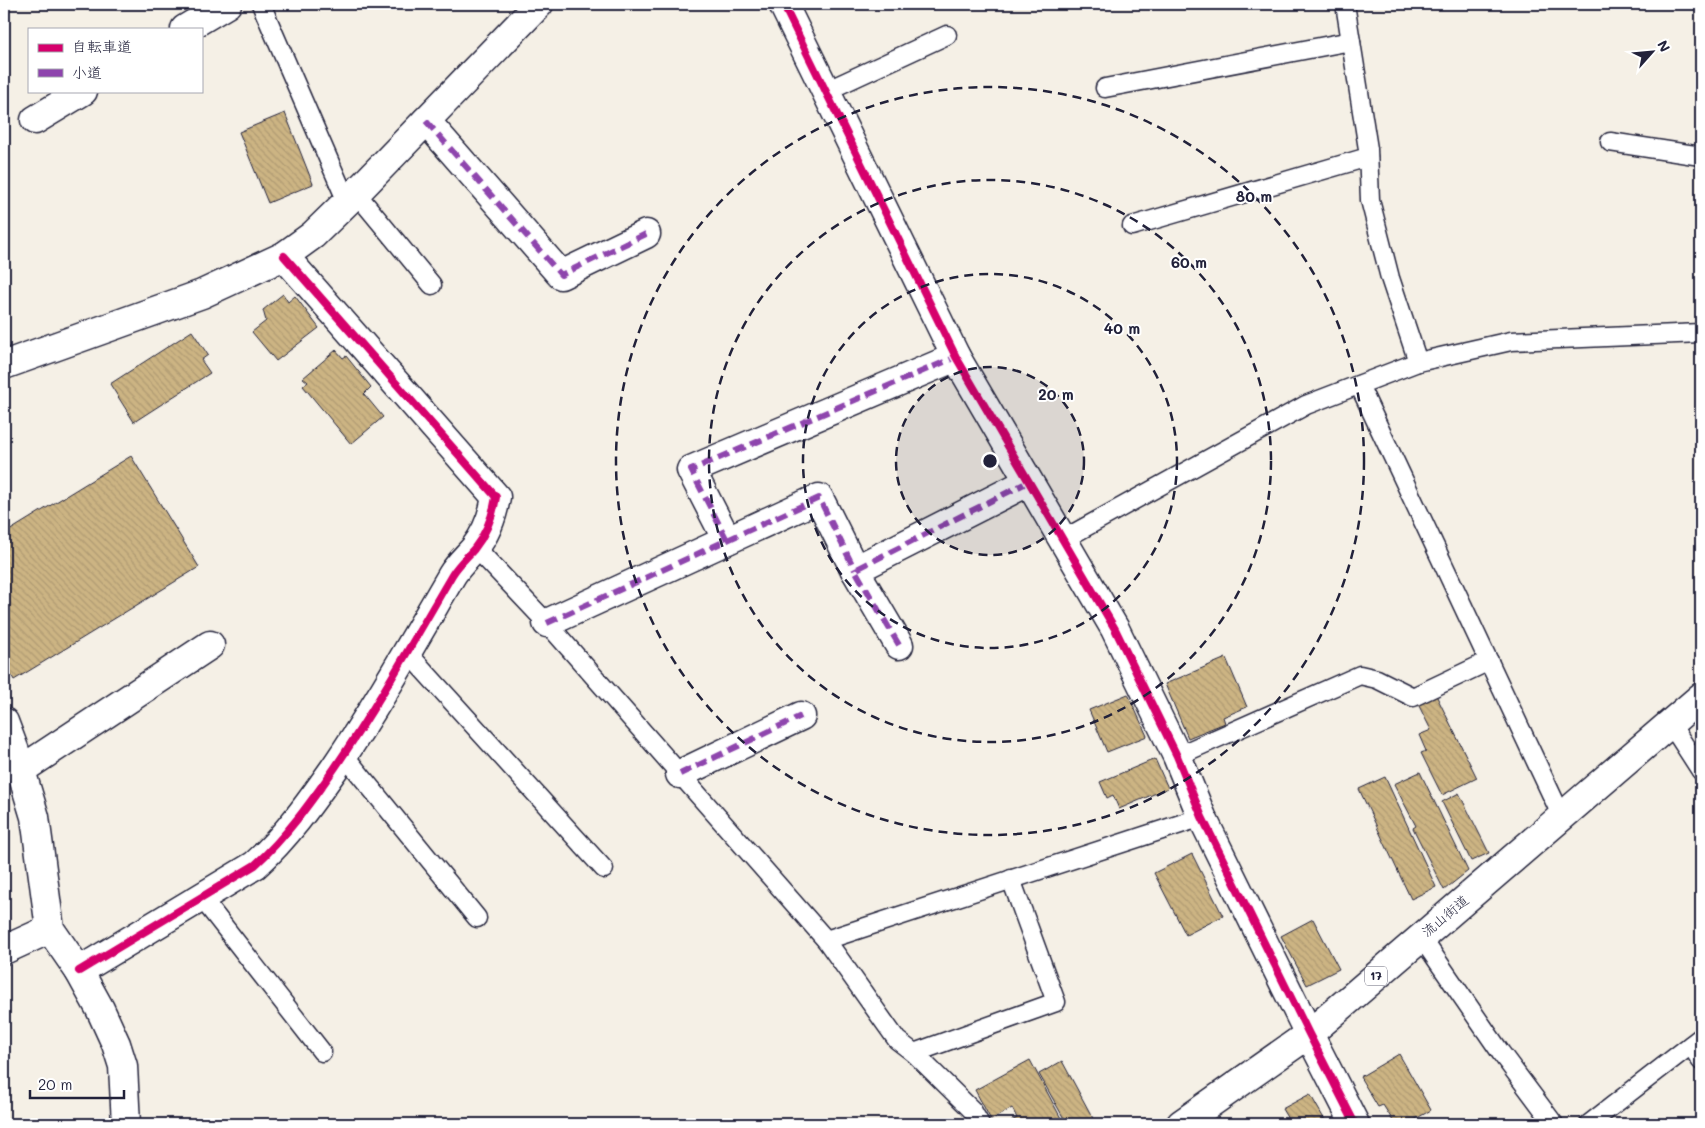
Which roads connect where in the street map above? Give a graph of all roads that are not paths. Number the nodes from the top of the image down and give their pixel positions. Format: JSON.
{"nodes":[{"id":1,"x":227,"y":4,"type":"edge"},
{"id":2,"x":261,"y":4,"type":"edge"},
{"id":3,"x":539,"y":4,"type":"edge"},
{"id":4,"x":783,"y":4,"type":"edge"},
{"id":5,"x":1345,"y":4,"type":"edge"},
{"id":6,"x":188,"y":28,"type":"edge"},
{"id":7,"x":947,"y":35,"type":"dead end"},
{"id":8,"x":1351,"y":41,"type":"junction"},
{"id":9,"x":1105,"y":88,"type":"dead end"},
{"id":10,"x":826,"y":91,"type":"junction"},
{"id":11,"x":81,"y":92,"type":"edge"},
{"id":12,"x":35,"y":120,"type":"dead end"},
{"id":13,"x":426,"y":121,"type":"junction"},
{"id":14,"x":1610,"y":142,"type":"dead end"},
{"id":15,"x":1701,"y":156,"type":"edge"},
{"id":16,"x":1368,"y":157,"type":"junction"},
{"id":17,"x":351,"y":197,"type":"junction"},
{"id":18,"x":1132,"y":226,"type":"dead end"},
{"id":19,"x":646,"y":234,"type":"dead end"},
{"id":20,"x":284,"y":256,"type":"junction"},
{"id":21,"x":432,"y":285,"type":"dead end"},
{"id":22,"x":1701,"y":338,"type":"edge"},
{"id":23,"x":956,"y":357,"type":"junction"},
{"id":24,"x":1418,"y":362,"type":"junction"},
{"id":25,"x":4,"y":365,"type":"edge"},
{"id":26,"x":1359,"y":385,"type":"junction"},
{"id":27,"x":1028,"y":482,"type":"junction"},
{"id":28,"x":727,"y":540,"type":"junction"},
{"id":29,"x":1062,"y":540,"type":"junction"},
{"id":30,"x":475,"y":547,"type":"junction"},
{"id":31,"x":855,"y":570,"type":"junction"},
{"id":32,"x":547,"y":623,"type":"junction"},
{"id":33,"x":210,"y":645,"type":"dead end"},
{"id":34,"x":899,"y":645,"type":"dead end"},
{"id":35,"x":406,"y":652,"type":"junction"},
{"id":36,"x":1488,"y":661,"type":"junction"},
{"id":37,"x":1701,"y":697,"type":"edge"},
{"id":38,"x":801,"y":716,"type":"dead end"},
{"id":39,"x":4,"y":722,"type":"edge"},
{"id":40,"x":1670,"y":723,"type":"junction"},
{"id":41,"x":344,"y":755,"type":"junction"},
{"id":42,"x":1177,"y":756,"type":"junction"},
{"id":43,"x":21,"y":770,"type":"junction"},
{"id":44,"x":1701,"y":771,"type":"edge"},
{"id":45,"x":680,"y":774,"type":"junction"},
{"id":46,"x":1202,"y":816,"type":"junction"},
{"id":47,"x":1562,"y":817,"type":"junction"},
{"id":48,"x":604,"y":869,"type":"dead end"},
{"id":49,"x":1011,"y":878,"type":"junction"},
{"id":50,"x":201,"y":897,"type":"junction"},
{"id":51,"x":477,"y":918,"type":"dead end"},
{"id":52,"x":50,"y":929,"type":"junction"},
{"id":53,"x":1421,"y":937,"type":"junction"},
{"id":54,"x":826,"y":940,"type":"junction"},
{"id":55,"x":4,"y":950,"type":"edge"},
{"id":56,"x":79,"y":971,"type":"junction"},
{"id":57,"x":1309,"y":1034,"type":"junction"},
{"id":58,"x":1696,"y":1041,"type":"edge"},
{"id":59,"x":322,"y":1052,"type":"dead end"},
{"id":60,"x":914,"y":1053,"type":"junction"},
{"id":61,"x":1701,"y":1061,"type":"edge"},
{"id":62,"x":126,"y":1124,"type":"edge"},
{"id":63,"x":980,"y":1124,"type":"edge"},
{"id":64,"x":1181,"y":1124,"type":"edge"},
{"id":65,"x":1355,"y":1124,"type":"edge"},
{"id":66,"x":1554,"y":1124,"type":"edge"},
{"id":67,"x":1589,"y":1124,"type":"edge"}],
"edges":[{"from":1,"to":6,"type":"street"},
{"from":2,"to":17,"type":"lane"},
{"from":3,"to":13,"type":"street"},
{"from":4,"to":10,"type":"street"},
{"from":5,"to":8,"type":"lane"},
{"from":7,"to":10,"type":"lane"},
{"from":8,"to":9,"type":"lane"},
{"from":8,"to":16,"type":"lane"},
{"from":10,"to":23,"type":"street"},
{"from":11,"to":12,"type":"street"},
{"from":13,"to":17,"type":"street"},
{"from":13,"to":19,"type":"street"},
{"from":14,"to":15,"type":"lane"},
{"from":16,"to":18,"type":"lane"},
{"from":16,"to":24,"type":"lane"},
{"from":17,"to":20,"type":"street"},
{"from":17,"to":21,"type":"lane"},
{"from":20,"to":25,"type":"street"},
{"from":20,"to":30,"type":"street"},
{"from":22,"to":24,"type":"lane"},
{"from":23,"to":27,"type":"street"},
{"from":23,"to":28,"type":"street"},
{"from":24,"to":26,"type":"lane"},
{"from":26,"to":29,"type":"lane"},
{"from":26,"to":36,"type":"lane"},
{"from":27,"to":29,"type":"street"},
{"from":27,"to":31,"type":"street"},
{"from":28,"to":31,"type":"street"},
{"from":28,"to":32,"type":"street"},
{"from":29,"to":42,"type":"street"},
{"from":30,"to":32,"type":"lane"},
{"from":30,"to":35,"type":"street"},
{"from":31,"to":34,"type":"street"},
{"from":32,"to":45,"type":"lane"},
{"from":33,"to":43,"type":"street"},
{"from":35,"to":41,"type":"street"},
{"from":35,"to":48,"type":"lane"},
{"from":36,"to":42,"type":"lane"},
{"from":36,"to":47,"type":"lane"},
{"from":37,"to":40,"type":"street","name":"流山街道","number":"17"},
{"from":38,"to":45,"type":"street"},
{"from":39,"to":43,"type":"street"},
{"from":40,"to":44,"type":"lane"},
{"from":40,"to":47,"type":"street","name":"流山街道","number":"17"},
{"from":41,"to":50,"type":"street"},
{"from":41,"to":51,"type":"lane"},
{"from":42,"to":46,"type":"street"},
{"from":43,"to":52,"type":"street"},
{"from":45,"to":54,"type":"lane"},
{"from":46,"to":49,"type":"lane"},
{"from":46,"to":57,"type":"street"},
{"from":47,"to":53,"type":"street","name":"流山街道","number":"17"},
{"from":49,"to":54,"type":"lane"},
{"from":49,"to":60,"type":"lane"},
{"from":50,"to":56,"type":"street"},
{"from":50,"to":59,"type":"lane"},
{"from":52,"to":55,"type":"street"},
{"from":52,"to":56,"type":"street"},
{"from":53,"to":57,"type":"street","name":"流山街道","number":"17"},
{"from":53,"to":66,"type":"lane"},
{"from":54,"to":60,"type":"lane"},
{"from":56,"to":62,"type":"street"},
{"from":57,"to":64,"type":"street","name":"流山街道","number":"17"},
{"from":57,"to":65,"type":"street"},
{"from":58,"to":61,"type":"lane"},
{"from":58,"to":67,"type":"lane"},
{"from":60,"to":63,"type":"lane"}]}
